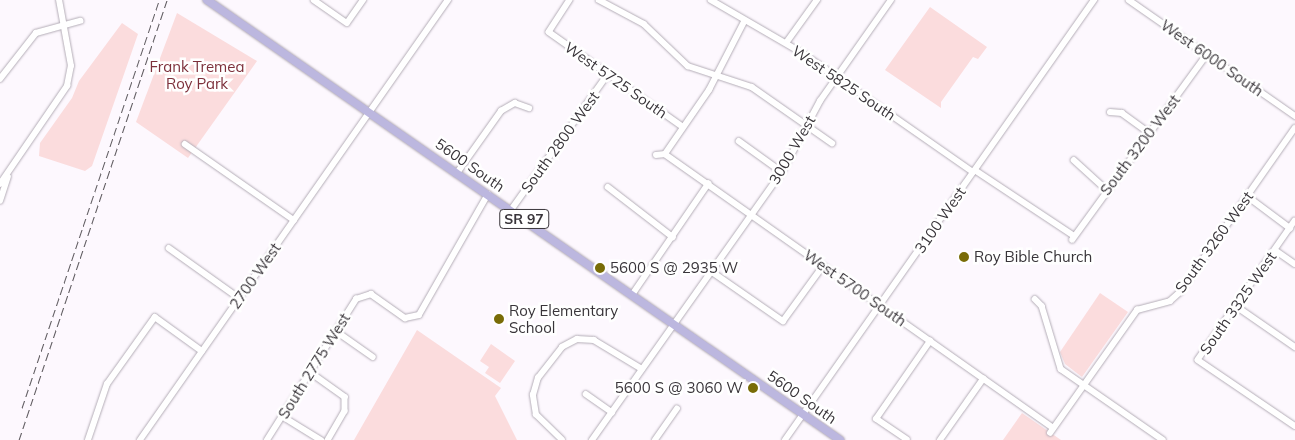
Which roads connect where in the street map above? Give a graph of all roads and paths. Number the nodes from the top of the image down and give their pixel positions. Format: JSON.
{"nodes":[{"id":1,"x":59,"y":0,"type":"edge"},
{"id":2,"x":207,"y":0,"type":"edge"},
{"id":3,"x":314,"y":0,"type":"edge"},
{"id":4,"x":363,"y":0,"type":"edge"},
{"id":5,"x":448,"y":0,"type":"edge"},
{"id":6,"x":570,"y":0,"type":"edge"},
{"id":7,"x":599,"y":0,"type":"edge"},
{"id":8,"x":711,"y":0,"type":"edge"},
{"id":9,"x":816,"y":0,"type":"edge"},
{"id":10,"x":891,"y":0,"type":"edge"},
{"id":11,"x":1094,"y":0,"type":"edge"},
{"id":12,"x":1129,"y":0,"type":"edge"},
{"id":13,"x":80,"y":21,"type":"dead end"},
{"id":14,"x":744,"y":22,"type":"junction"},
{"id":15,"x":64,"y":24,"type":"junction"},
{"id":16,"x":786,"y":43,"type":"junction"},
{"id":17,"x":1207,"y":54,"type":"junction"},
{"id":18,"x":608,"y":74,"type":"junction"},
{"id":19,"x":715,"y":75,"type":"junction"},
{"id":20,"x":837,"y":77,"type":"junction"},
{"id":21,"x":0,"y":79,"type":"edge"},
{"id":22,"x":529,"y":108,"type":"dead end"},
{"id":23,"x":370,"y":111,"type":"junction"},
{"id":24,"x":1110,"y":112,"type":"dead end"},
{"id":25,"x":1295,"y":116,"type":"edge"},
{"id":26,"x":806,"y":124,"type":"junction"},
{"id":27,"x":683,"y":127,"type":"junction"},
{"id":28,"x":1295,"y":128,"type":"edge"},
{"id":29,"x":1150,"y":133,"type":"junction"},
{"id":30,"x":738,"y":142,"type":"dead end"},
{"id":31,"x":832,"y":143,"type":"dead end"},
{"id":32,"x":185,"y":144,"type":"dead end"},
{"id":33,"x":665,"y":154,"type":"junction"},
{"id":34,"x":656,"y":155,"type":"dead end"},
{"id":35,"x":1074,"y":160,"type":"dead end"},
{"id":36,"x":10,"y":171,"type":"junction"},
{"id":37,"x":974,"y":171,"type":"junction"},
{"id":38,"x":782,"y":172,"type":"junction"},
{"id":39,"x":457,"y":173,"type":"junction"},
{"id":40,"x":0,"y":184,"type":"edge"},
{"id":41,"x":708,"y":184,"type":"junction"},
{"id":42,"x":608,"y":187,"type":"dead end"},
{"id":43,"x":1108,"y":191,"type":"junction"},
{"id":44,"x":488,"y":194,"type":"junction"},
{"id":45,"x":1247,"y":196,"type":"junction"},
{"id":46,"x":0,"y":201,"type":"edge"},
{"id":47,"x":511,"y":210,"type":"junction"},
{"id":48,"x":751,"y":215,"type":"junction"},
{"id":49,"x":294,"y":220,"type":"junction"},
{"id":50,"x":1295,"y":220,"type":"edge"},
{"id":51,"x":1290,"y":228,"type":"junction"},
{"id":52,"x":673,"y":237,"type":"junction"},
{"id":53,"x":1073,"y":238,"type":"joint"},
{"id":54,"x":169,"y":248,"type":"dead end"},
{"id":55,"x":1275,"y":250,"type":"junction"},
{"id":56,"x":1295,"y":264,"type":"edge"},
{"id":57,"x":823,"y":266,"type":"junction"},
{"id":58,"x":711,"y":271,"type":"junction"},
{"id":59,"x":632,"y":295,"type":"junction"},
{"id":60,"x":239,"y":298,"type":"junction"},
{"id":61,"x":1035,"y":299,"type":"dead end"},
{"id":62,"x":880,"y":306,"type":"junction"},
{"id":63,"x":1236,"y":306,"type":"junction"},
{"id":64,"x":674,"y":324,"type":"junction"},
{"id":65,"x":336,"y":331,"type":"junction"},
{"id":66,"x":930,"y":341,"type":"junction"},
{"id":67,"x":1295,"y":347,"type":"edge"},
{"id":68,"x":202,"y":351,"type":"junction"},
{"id":69,"x":373,"y":358,"type":"dead end"},
{"id":70,"x":642,"y":369,"type":"junction"},
{"id":71,"x":310,"y":372,"type":"junction"},
{"id":72,"x":983,"y":378,"type":"junction"},
{"id":73,"x":1084,"y":385,"type":"junction"},
{"id":74,"x":586,"y":394,"type":"dead end"},
{"id":75,"x":677,"y":409,"type":"dead end"},
{"id":76,"x":612,"y":412,"type":"junction"},
{"id":77,"x":803,"y":414,"type":"junction"},
{"id":78,"x":282,"y":416,"type":"junction"},
{"id":79,"x":1295,"y":426,"type":"edge"},
{"id":80,"x":1052,"y":430,"type":"joint"},
{"id":81,"x":88,"y":440,"type":"edge"},
{"id":82,"x":140,"y":440,"type":"edge"},
{"id":83,"x":267,"y":440,"type":"edge"},
{"id":84,"x":321,"y":440,"type":"edge"},
{"id":85,"x":328,"y":440,"type":"edge"},
{"id":86,"x":562,"y":440,"type":"edge"},
{"id":87,"x":592,"y":440,"type":"edge"},
{"id":88,"x":655,"y":440,"type":"edge"},
{"id":89,"x":785,"y":440,"type":"edge"},
{"id":90,"x":840,"y":440,"type":"edge"},
{"id":91,"x":907,"y":440,"type":"edge"},
{"id":92,"x":940,"y":440,"type":"edge"},
{"id":93,"x":1163,"y":440,"type":"edge"}],
"edges":[{"from":1,"to":15,"type":"street"},
{"from":2,"to":23,"type":"main road","name":"5600 South","number":"SR 97"},
{"from":3,"to":4,"type":"street"},
{"from":5,"to":23,"type":"street","name":"2700 West"},
{"from":6,"to":18,"type":"street","name":"West 5725 South"},
{"from":7,"to":19,"type":"street"},
{"from":8,"to":14,"type":"street","name":"West 5825 South"},
{"from":9,"to":16,"type":"street"},
{"from":10,"to":20,"type":"street","name":"3000 West"},
{"from":11,"to":37,"type":"street","name":"3100 West"},
{"from":12,"to":17,"type":"street","name":"West 6000 South"},
{"from":13,"to":15,"type":"street"},
{"from":14,"to":16,"type":"street","name":"West 5825 South"},
{"from":14,"to":19,"type":"street"},
{"from":15,"to":21,"type":"street"},
{"from":15,"to":36,"type":"street"},
{"from":16,"to":20,"type":"street","name":"West 5825 South"},
{"from":17,"to":25,"type":"street","name":"West 6000 South"},
{"from":17,"to":29,"type":"street","name":"South 3200 West"},
{"from":18,"to":27,"type":"street","name":"West 5725 South"},
{"from":18,"to":47,"type":"street","name":"South 2800 West"},
{"from":19,"to":26,"type":"street"},
{"from":19,"to":27,"type":"street"},
{"from":20,"to":26,"type":"street","name":"3000 West"},
{"from":20,"to":37,"type":"street","name":"West 5825 South"},
{"from":22,"to":39,"type":"street"},
{"from":23,"to":39,"type":"main road","name":"5600 South","number":"SR 97"},
{"from":23,"to":49,"type":"street","name":"2700 West"},
{"from":24,"to":29,"type":"street"},
{"from":26,"to":31,"type":"street"},
{"from":26,"to":38,"type":"street","name":"3000 West"},
{"from":27,"to":33,"type":"street"},
{"from":28,"to":45,"type":"street","name":"South 3260 West"},
{"from":29,"to":43,"type":"street","name":"South 3200 West"},
{"from":30,"to":38,"type":"street"},
{"from":32,"to":49,"type":"street"},
{"from":33,"to":34,"type":"street"},
{"from":33,"to":41,"type":"street","name":"West 5700 South"},
{"from":35,"to":43,"type":"street"},
{"from":36,"to":40,"type":"street"},
{"from":36,"to":46,"type":"street"},
{"from":37,"to":53,"type":"street","name":"West 5825 South"},
{"from":37,"to":62,"type":"street","name":"3100 West"},
{"from":38,"to":48,"type":"street","name":"3000 West"},
{"from":39,"to":44,"type":"main road","name":"5600 South","number":"SR 97"},
{"from":41,"to":48,"type":"street","name":"West 5700 South"},
{"from":41,"to":52,"type":"street"},
{"from":42,"to":52,"type":"street"},
{"from":43,"to":53,"type":"street","name":"South 3200 West"},
{"from":44,"to":47,"type":"main road","name":"5600 South","number":"SR 97"},
{"from":44,"to":65,"type":"street","name":"South 2775 West"},
{"from":45,"to":51,"type":"street"},
{"from":45,"to":73,"type":"street","name":"South 3260 West"},
{"from":47,"to":59,"type":"main road","name":"5600 South","number":"SR 97"},
{"from":48,"to":57,"type":"street","name":"West 5700 South"},
{"from":48,"to":58,"type":"street","name":"3000 West"},
{"from":49,"to":60,"type":"street","name":"2700 West"},
{"from":50,"to":51,"type":"street","name":"South 3325 West"},
{"from":51,"to":55,"type":"street","name":"South 3325 West"},
{"from":52,"to":59,"type":"street"},
{"from":54,"to":60,"type":"street"},
{"from":55,"to":56,"type":"street"},
{"from":55,"to":63,"type":"street","name":"South 3325 West"},
{"from":57,"to":58,"type":"street"},
{"from":57,"to":62,"type":"street","name":"West 5700 South"},
{"from":58,"to":64,"type":"street","name":"3000 West"},
{"from":59,"to":64,"type":"main road","name":"5600 South","number":"SR 97"},
{"from":60,"to":68,"type":"street","name":"2700 West"},
{"from":61,"to":73,"type":"street"},
{"from":62,"to":66,"type":"street","name":"West 5700 South"},
{"from":62,"to":77,"type":"street","name":"3100 West"},
{"from":63,"to":67,"type":"street"},
{"from":63,"to":79,"type":"street","name":"South 3325 West"},
{"from":64,"to":70,"type":"street","name":"3000 West"},
{"from":64,"to":77,"type":"main road","name":"5600 South","number":"SR 97"},
{"from":65,"to":69,"type":"street"},
{"from":65,"to":71,"type":"street","name":"South 2775 West"},
{"from":66,"to":72,"type":"street","name":"West 5700 South"},
{"from":66,"to":91,"type":"street"},
{"from":68,"to":81,"type":"street"},
{"from":68,"to":82,"type":"street","name":"2700 West"},
{"from":70,"to":76,"type":"street","name":"3000 West"},
{"from":70,"to":86,"type":"street"},
{"from":71,"to":78,"type":"street","name":"South 2775 West"},
{"from":71,"to":85,"type":"street"},
{"from":72,"to":80,"type":"street","name":"West 5700 South"},
{"from":72,"to":92,"type":"street"},
{"from":73,"to":80,"type":"street","name":"South 3260 West"},
{"from":73,"to":93,"type":"street"},
{"from":74,"to":76,"type":"street"},
{"from":75,"to":88,"type":"street"},
{"from":76,"to":87,"type":"street","name":"3000 West"},
{"from":77,"to":89,"type":"street","name":"3100 West"},
{"from":77,"to":90,"type":"main road","name":"5600 South","number":"SR 97"},
{"from":78,"to":83,"type":"street","name":"South 2775 West"},
{"from":78,"to":84,"type":"street"}]}
